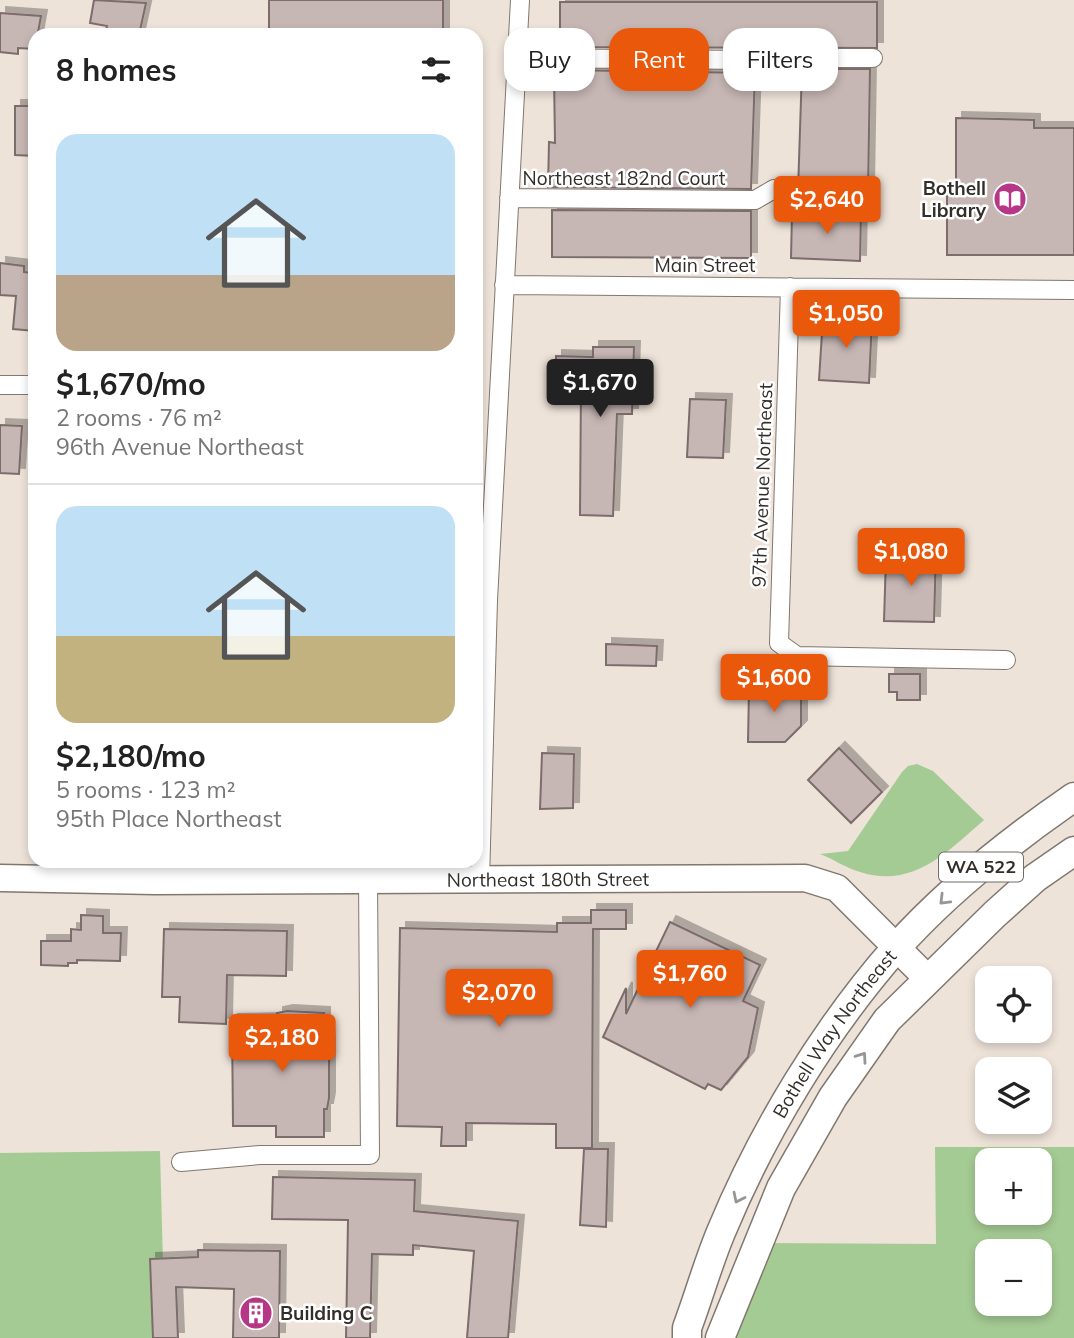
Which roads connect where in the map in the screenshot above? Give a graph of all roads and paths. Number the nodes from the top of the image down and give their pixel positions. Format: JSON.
{"nodes":[{"id":1,"x":520,"y":0,"type":"edge"},
{"id":2,"x":519,"y":28,"type":"edge"},
{"id":3,"x":873,"y":58,"type":"dead end"},
{"id":4,"x":595,"y":59,"type":"edge"},
{"id":5,"x":515,"y":91,"type":"edge"},
{"id":6,"x":509,"y":198,"type":"junction"},
{"id":7,"x":858,"y":201,"type":"dead end"},
{"id":8,"x":504,"y":285,"type":"junction"},
{"id":9,"x":790,"y":287,"type":"junction"},
{"id":10,"x":1074,"y":290,"type":"edge"},
{"id":11,"x":0,"y":384,"type":"edge"},
{"id":12,"x":28,"y":384,"type":"edge"},
{"id":13,"x":1006,"y":660,"type":"dead end"},
{"id":14,"x":483,"y":775,"type":"edge"},
{"id":15,"x":1074,"y":796,"type":"edge"},
{"id":16,"x":1074,"y":851,"type":"edge"},
{"id":17,"x":480,"y":868,"type":"edge"},
{"id":18,"x":0,"y":878,"type":"edge"},
{"id":19,"x":368,"y":879,"type":"junction"},
{"id":20,"x":480,"y":880,"type":"junction"},
{"id":21,"x":896,"y":948,"type":"junction"},
{"id":22,"x":928,"y":979,"type":"junction"},
{"id":23,"x":181,"y":1163,"type":"dead end"},
{"id":24,"x":687,"y":1338,"type":"edge"},
{"id":25,"x":720,"y":1338,"type":"edge"}],
"edges":[{"from":1,"to":2,"type":"street"},
{"from":3,"to":4,"type":"street"},
{"from":5,"to":6,"type":"street"},
{"from":6,"to":7,"type":"street","name":"Northeast 182nd Court"},
{"from":6,"to":8,"type":"street"},
{"from":8,"to":9,"type":"street","name":"Main Street"},
{"from":8,"to":14,"type":"street"},
{"from":9,"to":10,"type":"street","name":"Main Street"},
{"from":9,"to":13,"type":"street","name":"97th Avenue Northeast"},
{"from":11,"to":12,"type":"street"},
{"from":15,"to":21,"type":"main road","name":"Bothell Way Northeast","number":"WA 522","one_way":true},
{"from":16,"to":22,"type":"main road","name":"Bothell Way Northeast","number":"WA 522"},
{"from":17,"to":20,"type":"street"},
{"from":18,"to":19,"type":"street","name":"Northeast 180th Street"},
{"from":19,"to":20,"type":"street","name":"Northeast 180th Street"},
{"from":19,"to":23,"type":"street"},
{"from":20,"to":21,"type":"street","name":"Northeast 180th Street"},
{"from":21,"to":22,"type":"street","name":"Northeast 180th Street"},
{"from":21,"to":24,"type":"main road","name":"Bothell Way Northeast","number":"WA 522","one_way":true},
{"from":25,"to":22,"type":"main road","name":"Bothell Way Northeast","number":"WA 522","one_way":true}]}
